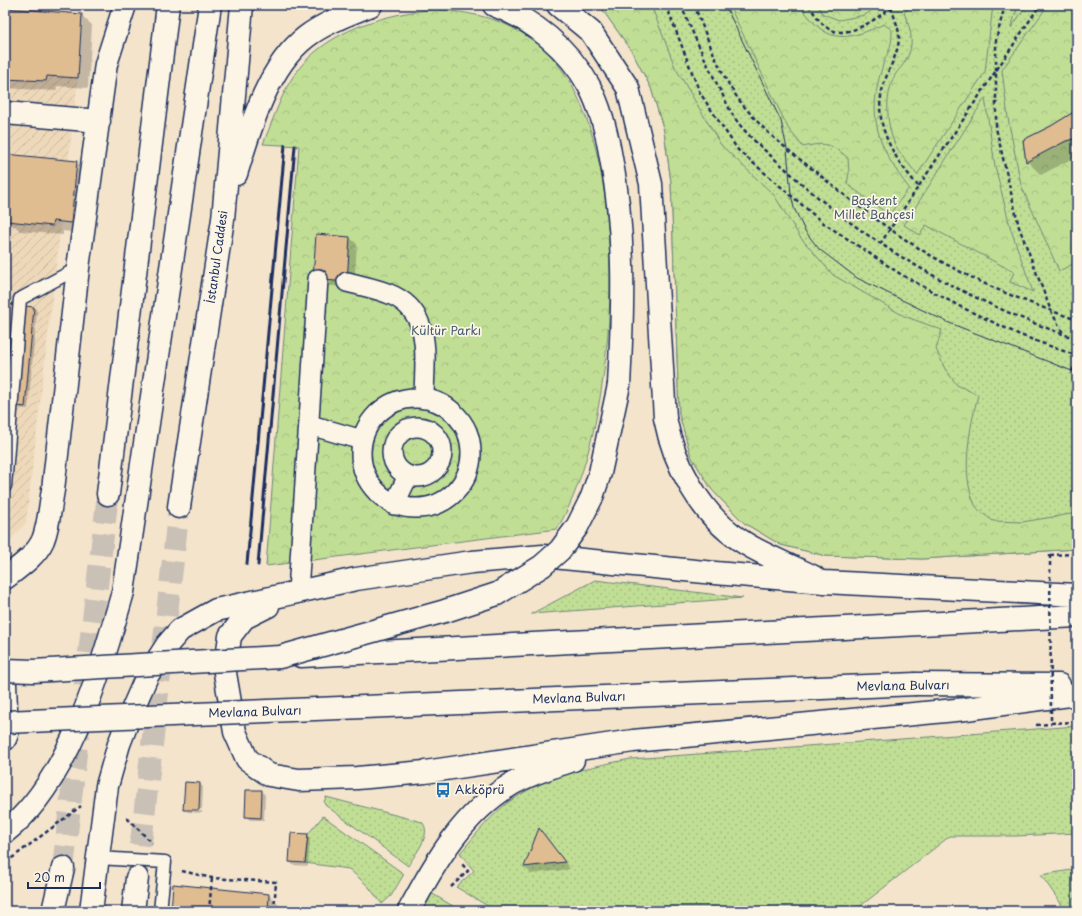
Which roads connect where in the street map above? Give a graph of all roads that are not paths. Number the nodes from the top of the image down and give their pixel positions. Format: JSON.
{"nodes":[{"id":1,"x":125,"y":5,"type":"edge"},
{"id":2,"x":168,"y":5,"type":"edge"},
{"id":3,"x":210,"y":5,"type":"edge"},
{"id":4,"x":242,"y":5,"type":"edge"},
{"id":5,"x":371,"y":5,"type":"edge"},
{"id":6,"x":494,"y":5,"type":"edge"},
{"id":7,"x":558,"y":5,"type":"edge"},
{"id":8,"x":5,"y":113,"type":"edge"},
{"id":9,"x":99,"y":121,"type":"junction"},
{"id":10,"x":223,"y":219,"type":"junction"},
{"id":11,"x":78,"y":268,"type":"junction"},
{"id":12,"x":318,"y":279,"type":"dead end"},
{"id":13,"x":347,"y":282,"type":"dead end"},
{"id":14,"x":431,"y":400,"type":"junction"},
{"id":15,"x":310,"y":425,"type":"junction"},
{"id":16,"x":426,"y":429,"type":"junction"},
{"id":17,"x":363,"y":436,"type":"junction"},
{"id":18,"x":392,"y":446,"type":"junction"},
{"id":19,"x":441,"y":461,"type":"junction"},
{"id":20,"x":469,"y":469,"type":"junction"},
{"id":21,"x":408,"y":476,"type":"junction"},
{"id":22,"x":5,"y":486,"type":"edge"},
{"id":23,"x":108,"y":494,"type":"tunnel mouth"},
{"id":24,"x":394,"y":504,"type":"junction"},
{"id":25,"x":179,"y":507,"type":"tunnel mouth"},
{"id":26,"x":5,"y":578,"type":"edge"},
{"id":27,"x":824,"y":582,"type":"junction"},
{"id":28,"x":298,"y":592,"type":"junction"},
{"id":29,"x":1077,"y":595,"type":"edge"},
{"id":30,"x":1077,"y":616,"type":"edge"},
{"id":31,"x":280,"y":657,"type":"junction"},
{"id":32,"x":5,"y":670,"type":"edge"},
{"id":33,"x":5,"y":684,"type":"edge"},
{"id":34,"x":1077,"y":685,"type":"edge"},
{"id":35,"x":1077,"y":694,"type":"edge"},
{"id":36,"x":5,"y":722,"type":"edge"},
{"id":37,"x":5,"y":739,"type":"edge"},
{"id":38,"x":633,"y":741,"type":"junction"},
{"id":39,"x":5,"y":832,"type":"edge"},
{"id":40,"x":98,"y":858,"type":"junction"},
{"id":41,"x":137,"y":878,"type":"tunnel mouth"},
{"id":42,"x":53,"y":911,"type":"edge"},
{"id":43,"x":57,"y":911,"type":"edge"},
{"id":44,"x":91,"y":911,"type":"edge"},
{"id":45,"x":133,"y":911,"type":"edge"},
{"id":46,"x":160,"y":911,"type":"edge"},
{"id":47,"x":409,"y":911,"type":"edge"}],
"edges":[{"from":1,"to":9,"type":"main road"},
{"from":2,"to":23,"type":"main road"},
{"from":3,"to":39,"type":"main road"},
{"from":4,"to":10,"type":"main road","name":"İstanbul Caddesi"},
{"from":5,"to":10,"type":"main road"},
{"from":6,"to":31,"type":"main road","bridge":true},
{"from":7,"to":27,"type":"main road"},
{"from":8,"to":9,"type":"main road"},
{"from":9,"to":11,"type":"main road"},
{"from":10,"to":25,"type":"main road","name":"İstanbul Caddesi"},
{"from":11,"to":22,"type":"lane"},
{"from":11,"to":26,"type":"main road"},
{"from":12,"to":15,"type":"street"},
{"from":13,"to":14,"type":"street"},
{"from":14,"to":16,"type":"street"},
{"from":14,"to":17,"type":"street"},
{"from":14,"to":20,"type":"street"},
{"from":15,"to":17,"type":"street"},
{"from":15,"to":28,"type":"street"},
{"from":16,"to":18,"type":"street"},
{"from":16,"to":19,"type":"street"},
{"from":17,"to":18,"type":"street"},
{"from":17,"to":24,"type":"street"},
{"from":18,"to":21,"type":"street"},
{"from":19,"to":20,"type":"street"},
{"from":19,"to":21,"type":"street"},
{"from":20,"to":24,"type":"street"},
{"from":21,"to":24,"type":"street"},
{"from":27,"to":28,"type":"main road"},
{"from":27,"to":29,"type":"main road"},
{"from":28,"to":38,"type":"main road"},
{"from":28,"to":40,"type":"main road"},
{"from":30,"to":31,"type":"main road","bridge":true},
{"from":31,"to":32,"type":"main road","bridge":true},
{"from":33,"to":37,"type":"main road"},
{"from":34,"to":36,"type":"main road","name":"Mevlana Bulvarı","bridge":true},
{"from":35,"to":38,"type":"main road"},
{"from":38,"to":47,"type":"main road"},
{"from":40,"to":44,"type":"main road"},
{"from":40,"to":46,"type":"lane"},
{"from":41,"to":45,"type":"main road"},
{"from":42,"to":43,"type":"main road"}]}
